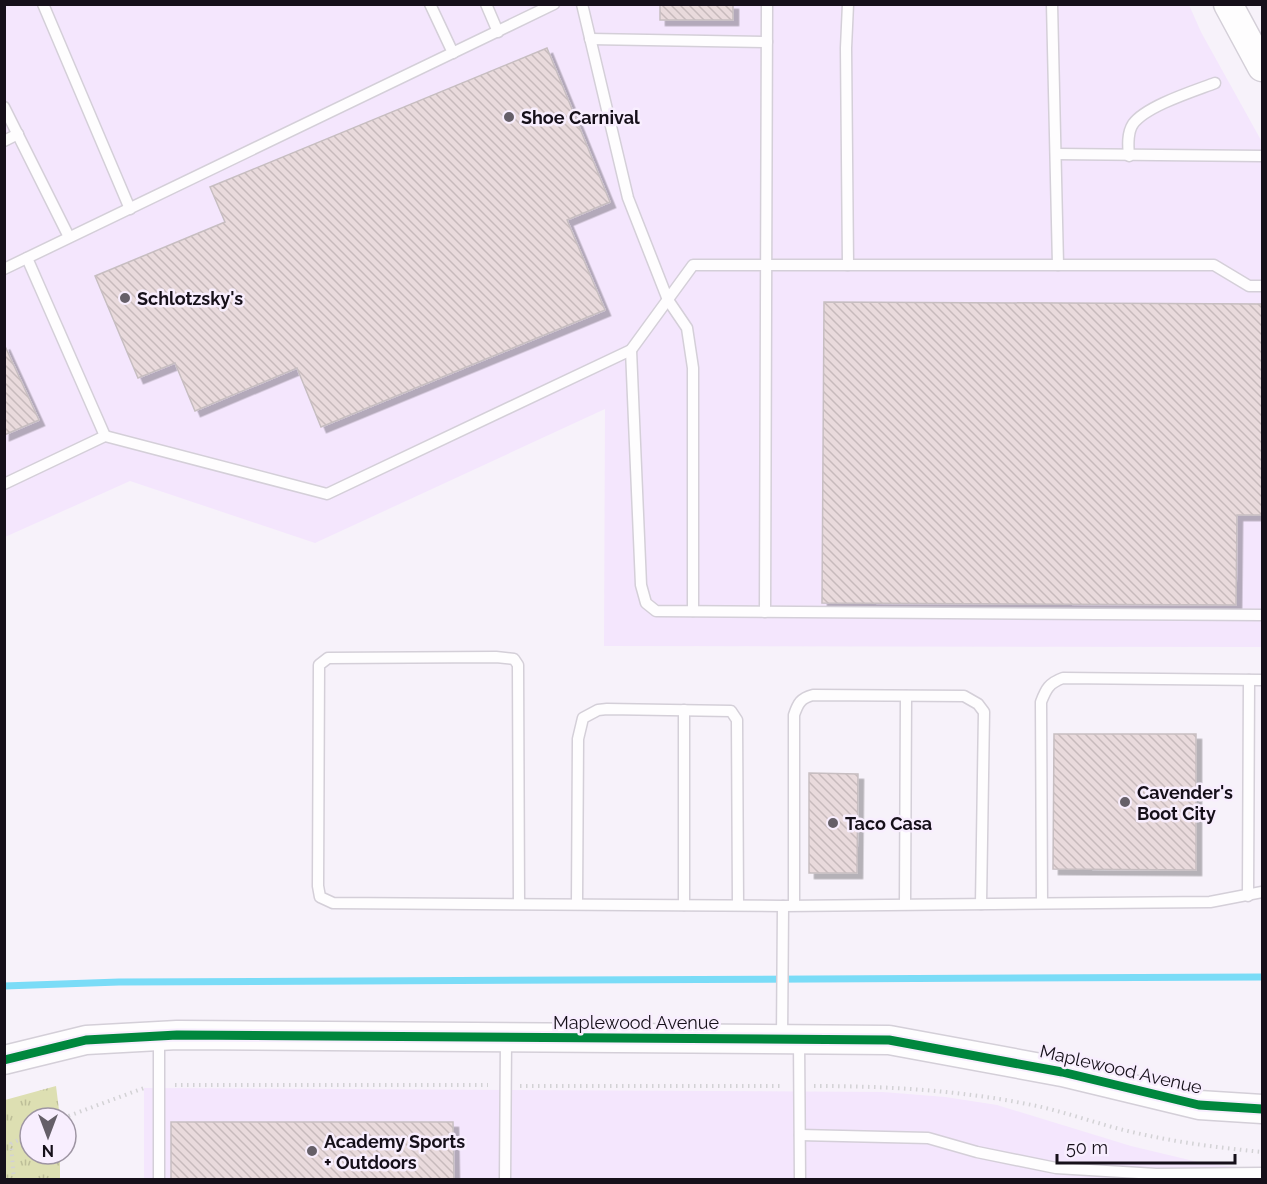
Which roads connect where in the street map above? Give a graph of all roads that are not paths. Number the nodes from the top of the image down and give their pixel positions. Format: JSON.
{"nodes":[{"id":1,"x":43,"y":4,"type":"edge"},
{"id":2,"x":430,"y":4,"type":"edge"},
{"id":3,"x":486,"y":4,"type":"edge"},
{"id":4,"x":554,"y":4,"type":"edge"},
{"id":5,"x":582,"y":4,"type":"edge"},
{"id":6,"x":767,"y":4,"type":"edge"},
{"id":7,"x":848,"y":4,"type":"edge"},
{"id":8,"x":1052,"y":4,"type":"edge"},
{"id":9,"x":1227,"y":4,"type":"edge"},
{"id":10,"x":498,"y":32,"type":"junction"},
{"id":11,"x":590,"y":39,"type":"junction"},
{"id":12,"x":767,"y":42,"type":"junction"},
{"id":13,"x":453,"y":53,"type":"junction"},
{"id":14,"x":1263,"y":67,"type":"edge"},
{"id":15,"x":1215,"y":83,"type":"dead end"},
{"id":16,"x":4,"y":107,"type":"edge"},
{"id":17,"x":18,"y":134,"type":"junction"},
{"id":18,"x":4,"y":141,"type":"edge"},
{"id":19,"x":1056,"y":154,"type":"junction"},
{"id":20,"x":1129,"y":156,"type":"junction"},
{"id":21,"x":1263,"y":156,"type":"edge"},
{"id":22,"x":130,"y":208,"type":"junction"},
{"id":23,"x":69,"y":237,"type":"junction"},
{"id":24,"x":27,"y":258,"type":"junction"},
{"id":25,"x":767,"y":265,"type":"junction"},
{"id":26,"x":848,"y":265,"type":"junction"},
{"id":27,"x":1058,"y":265,"type":"junction"},
{"id":28,"x":4,"y":269,"type":"edge"},
{"id":29,"x":1263,"y":286,"type":"edge"},
{"id":30,"x":668,"y":300,"type":"junction"},
{"id":31,"x":632,"y":350,"type":"junction"},
{"id":32,"x":105,"y":436,"type":"junction"},
{"id":33,"x":4,"y":484,"type":"edge"},
{"id":34,"x":693,"y":611,"type":"junction"},
{"id":35,"x":765,"y":612,"type":"junction"},
{"id":36,"x":1263,"y":615,"type":"edge"},
{"id":37,"x":1249,"y":680,"type":"junction"},
{"id":38,"x":1263,"y":680,"type":"edge"},
{"id":39,"x":906,"y":696,"type":"junction"},
{"id":40,"x":684,"y":710,"type":"junction"},
{"id":41,"x":1263,"y":892,"type":"edge"},
{"id":42,"x":1248,"y":896,"type":"junction"},
{"id":43,"x":578,"y":903,"type":"junction"},
{"id":44,"x":1042,"y":903,"type":"junction"},
{"id":45,"x":519,"y":904,"type":"junction"},
{"id":46,"x":905,"y":904,"type":"junction"},
{"id":47,"x":981,"y":904,"type":"junction"},
{"id":48,"x":684,"y":905,"type":"junction"},
{"id":49,"x":738,"y":905,"type":"junction"},
{"id":50,"x":789,"y":905,"type":"junction"},
{"id":51,"x":159,"y":1036,"type":"junction"},
{"id":52,"x":506,"y":1037,"type":"junction"},
{"id":53,"x":790,"y":1039,"type":"junction"},
{"id":54,"x":4,"y":1060,"type":"edge"},
{"id":55,"x":1263,"y":1109,"type":"edge"},
{"id":56,"x":800,"y":1135,"type":"junction"},
{"id":57,"x":1263,"y":1173,"type":"edge"},
{"id":58,"x":159,"y":1179,"type":"edge"},
{"id":59,"x":505,"y":1179,"type":"edge"},
{"id":60,"x":801,"y":1179,"type":"edge"}],
"edges":[{"from":1,"to":22,"type":"lane"},
{"from":2,"to":13,"type":"lane"},
{"from":3,"to":10,"type":"lane"},
{"from":4,"to":10,"type":"lane"},
{"from":5,"to":11,"type":"lane"},
{"from":6,"to":12,"type":"lane"},
{"from":7,"to":26,"type":"lane"},
{"from":8,"to":19,"type":"lane"},
{"from":9,"to":14,"type":"street"},
{"from":10,"to":13,"type":"lane"},
{"from":11,"to":12,"type":"lane"},
{"from":11,"to":30,"type":"lane"},
{"from":12,"to":25,"type":"lane"},
{"from":13,"to":22,"type":"lane"},
{"from":15,"to":20,"type":"lane"},
{"from":16,"to":17,"type":"lane"},
{"from":17,"to":18,"type":"lane"},
{"from":17,"to":23,"type":"lane"},
{"from":19,"to":20,"type":"lane"},
{"from":19,"to":27,"type":"lane"},
{"from":20,"to":21,"type":"lane"},
{"from":22,"to":23,"type":"lane"},
{"from":23,"to":24,"type":"lane"},
{"from":24,"to":28,"type":"lane"},
{"from":24,"to":32,"type":"lane"},
{"from":25,"to":26,"type":"lane"},
{"from":25,"to":30,"type":"lane"},
{"from":25,"to":35,"type":"lane"},
{"from":26,"to":27,"type":"lane"},
{"from":27,"to":29,"type":"lane"},
{"from":30,"to":31,"type":"lane"},
{"from":30,"to":34,"type":"lane"},
{"from":31,"to":32,"type":"lane"},
{"from":31,"to":34,"type":"lane"},
{"from":32,"to":33,"type":"lane"},
{"from":34,"to":35,"type":"lane"},
{"from":35,"to":36,"type":"lane"},
{"from":37,"to":38,"type":"lane"},
{"from":37,"to":42,"type":"lane"},
{"from":37,"to":44,"type":"lane"},
{"from":39,"to":46,"type":"lane"},
{"from":39,"to":47,"type":"lane"},
{"from":39,"to":50,"type":"lane"},
{"from":40,"to":43,"type":"lane"},
{"from":40,"to":48,"type":"lane"},
{"from":40,"to":49,"type":"lane"},
{"from":41,"to":42,"type":"lane"},
{"from":42,"to":44,"type":"lane"},
{"from":43,"to":45,"type":"lane"},
{"from":43,"to":48,"type":"lane"},
{"from":44,"to":47,"type":"lane"},
{"from":45,"to":45,"type":"lane"},
{"from":46,"to":47,"type":"lane"},
{"from":46,"to":50,"type":"lane"},
{"from":48,"to":49,"type":"lane"},
{"from":49,"to":50,"type":"lane"},
{"from":50,"to":53,"type":"lane"},
{"from":51,"to":52,"type":"street","name":"Maplewood Avenue"},
{"from":51,"to":54,"type":"street","name":"Maplewood Avenue"},
{"from":51,"to":58,"type":"lane"},
{"from":52,"to":53,"type":"street","name":"Maplewood Avenue"},
{"from":52,"to":59,"type":"lane"},
{"from":53,"to":55,"type":"street","name":"Maplewood Avenue"},
{"from":53,"to":56,"type":"lane"},
{"from":56,"to":57,"type":"lane"},
{"from":56,"to":60,"type":"lane"}]}
